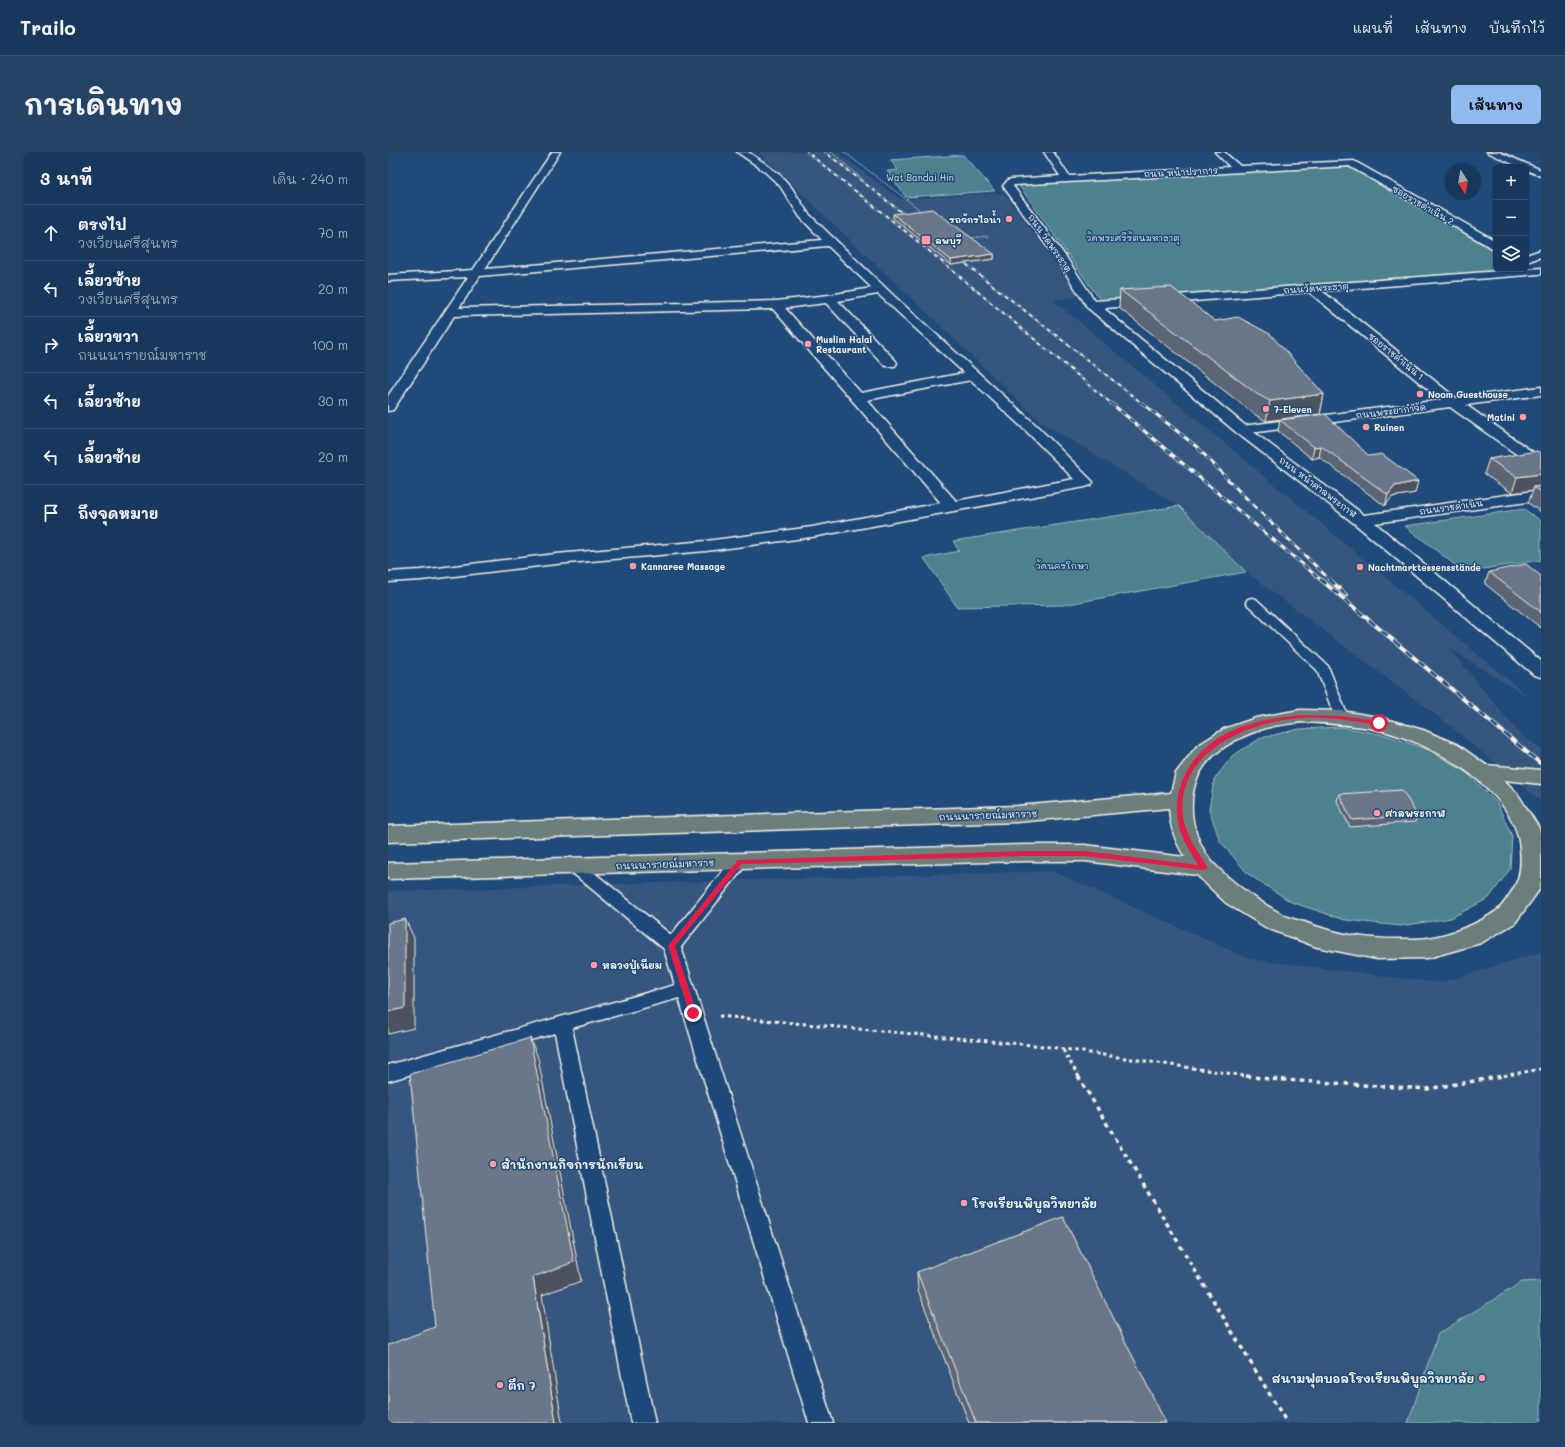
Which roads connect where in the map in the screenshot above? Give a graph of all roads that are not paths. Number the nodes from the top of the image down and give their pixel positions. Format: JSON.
{"nodes":[{"id":1,"x":556,"y":152,"type":"edge"},
{"id":2,"x":741,"y":152,"type":"edge"},
{"id":3,"x":1048,"y":152,"type":"edge"},
{"id":4,"x":1219,"y":152,"type":"edge"},
{"id":5,"x":1491,"y":152,"type":"edge"},
{"id":6,"x":1350,"y":163,"type":"joint"},
{"id":7,"x":1238,"y":169,"type":"junction"},
{"id":8,"x":1541,"y":173,"type":"edge"},
{"id":9,"x":1066,"y":178,"type":"junction"},
{"id":10,"x":1011,"y":182,"type":"joint"},
{"id":11,"x":832,"y":242,"type":"junction"},
{"id":12,"x":1493,"y":244,"type":"edge"},
{"id":13,"x":1541,"y":253,"type":"edge"},
{"id":14,"x":1529,"y":258,"type":"edge"},
{"id":15,"x":1529,"y":266,"type":"edge"},
{"id":16,"x":476,"y":272,"type":"junction"},
{"id":17,"x":1540,"y":272,"type":"edge"},
{"id":18,"x":388,"y":278,"type":"edge"},
{"id":19,"x":1311,"y":288,"type":"junction"},
{"id":20,"x":880,"y":290,"type":"junction"},
{"id":21,"x":829,"y":299,"type":"junction"},
{"id":22,"x":776,"y":305,"type":"junction"},
{"id":23,"x":1092,"y":305,"type":"junction"},
{"id":24,"x":451,"y":312,"type":"junction"},
{"id":25,"x":890,"y":363,"type":"dead end"},
{"id":26,"x":974,"y":375,"type":"junction"},
{"id":27,"x":1541,"y":391,"type":"edge"},
{"id":28,"x":858,"y":398,"type":"junction"},
{"id":29,"x":1454,"y":403,"type":"junction"},
{"id":30,"x":388,"y":406,"type":"edge"},
{"id":31,"x":1242,"y":430,"type":"junction"},
{"id":32,"x":1541,"y":465,"type":"edge"},
{"id":33,"x":1541,"y":495,"type":"edge"},
{"id":34,"x":952,"y":507,"type":"junction"},
{"id":35,"x":1361,"y":520,"type":"junction"},
{"id":36,"x":388,"y":577,"type":"edge"},
{"id":37,"x":1252,"y":602,"type":"dead end"},
{"id":38,"x":1541,"y":671,"type":"edge"},
{"id":39,"x":1341,"y":717,"type":"junction"},
{"id":40,"x":1481,"y":771,"type":"junction"},
{"id":41,"x":1541,"y":776,"type":"edge"},
{"id":42,"x":1180,"y":800,"type":"junction"},
{"id":43,"x":388,"y":834,"type":"edge"},
{"id":44,"x":740,"y":861,"type":"junction"},
{"id":45,"x":575,"y":866,"type":"junction"},
{"id":46,"x":1204,"y":868,"type":"junction"},
{"id":47,"x":388,"y":871,"type":"edge"},
{"id":48,"x":1534,"y":888,"type":"edge"},
{"id":49,"x":672,"y":946,"type":"junction"},
{"id":50,"x":685,"y":989,"type":"junction"},
{"id":51,"x":562,"y":1023,"type":"junction"},
{"id":52,"x":388,"y":1073,"type":"edge"},
{"id":53,"x":643,"y":1423,"type":"edge"},
{"id":54,"x":821,"y":1423,"type":"edge"}],
"edges":[{"from":1,"to":16,"type":"street"},
{"from":2,"to":11,"type":"street"},
{"from":3,"to":9,"type":"street"},
{"from":4,"to":7,"type":"street"},
{"from":5,"to":8,"type":"street"},
{"from":6,"to":7,"type":"street","name":"ถนน หน้าปราการ"},
{"from":6,"to":12,"type":"street","name":"ซอยราชดำเนิน 2"},
{"from":7,"to":9,"type":"street","name":"ถนน หน้าปราการ"},
{"from":9,"to":10,"type":"street","name":"ถนน หน้าปราการ"},
{"from":10,"to":23,"type":"street","name":"ถนน วัดพระธาตุ"},
{"from":11,"to":16,"type":"street"},
{"from":11,"to":20,"type":"street"},
{"from":13,"to":14,"type":"street"},
{"from":15,"to":17,"type":"street"},
{"from":16,"to":18,"type":"street"},
{"from":16,"to":24,"type":"street"},
{"from":17,"to":19,"type":"street","name":"ถนนวัดพระธาตุ"},
{"from":19,"to":23,"type":"street","name":"ถนนวัดพระธาตุ"},
{"from":19,"to":29,"type":"street","name":"ซอยราชดำเนิน 1"},
{"from":20,"to":21,"type":"street"},
{"from":20,"to":26,"type":"street"},
{"from":21,"to":22,"type":"street"},
{"from":21,"to":25,"type":"street"},
{"from":22,"to":24,"type":"street"},
{"from":22,"to":28,"type":"street"},
{"from":23,"to":31,"type":"street","name":"ถนน หน้าศาลพระกาฬ"},
{"from":24,"to":30,"type":"street"},
{"from":26,"to":28,"type":"street"},
{"from":26,"to":34,"type":"street"},
{"from":27,"to":29,"type":"street","name":"ถนนพระยากำจัด"},
{"from":28,"to":34,"type":"street"},
{"from":29,"to":31,"type":"street","name":"ถนนพระยากำจัด"},
{"from":29,"to":32,"type":"street","name":"ซอยราชดำเนิน 1"},
{"from":31,"to":35,"type":"street","name":"ถนน หน้าศาลพระกาฬ"},
{"from":33,"to":35,"type":"street","name":"ถนนราชดำเนิน"},
{"from":34,"to":36,"type":"street"},
{"from":35,"to":38,"type":"street","name":"ถนน หน้าศาลพระกาฬ"},
{"from":37,"to":39,"type":"lane"},
{"from":39,"to":40,"type":"main road"},
{"from":39,"to":42,"type":"main road"},
{"from":40,"to":41,"type":"main road"},
{"from":40,"to":48,"type":"main road"},
{"from":42,"to":43,"type":"main road","name":"ถนนนารายณ์มหาราช"},
{"from":42,"to":46,"type":"main road"},
{"from":44,"to":45,"type":"main road","name":"ถนนนารายณ์มหาราช"},
{"from":44,"to":46,"type":"main road","name":"ถนนนารายณ์มหาราช"},
{"from":44,"to":49,"type":"lane"},
{"from":45,"to":47,"type":"main road","name":"ถนนนารายณ์มหาราช"},
{"from":45,"to":49,"type":"lane"},
{"from":46,"to":48,"type":"main road"},
{"from":49,"to":50,"type":"lane"},
{"from":50,"to":51,"type":"lane"},
{"from":50,"to":54,"type":"lane"},
{"from":51,"to":52,"type":"lane"},
{"from":51,"to":53,"type":"lane"}]}
